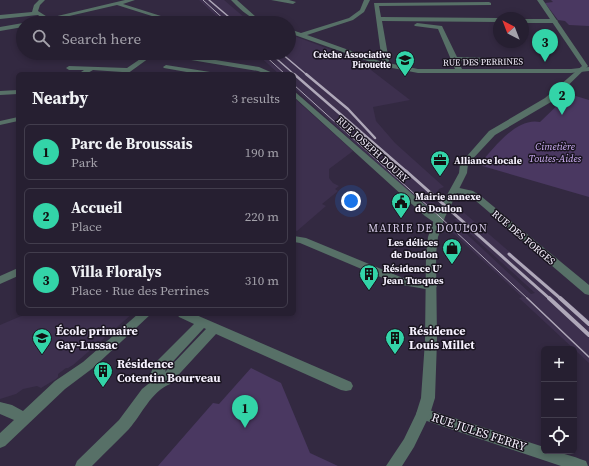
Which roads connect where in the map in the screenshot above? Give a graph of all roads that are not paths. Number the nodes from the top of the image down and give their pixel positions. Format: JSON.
{"nodes":[{"id":1,"x":42,"y":0,"type":"edge"},
{"id":2,"x":132,"y":0,"type":"edge"},
{"id":3,"x":234,"y":0,"type":"edge"},
{"id":4,"x":274,"y":0,"type":"edge"},
{"id":5,"x":367,"y":0,"type":"edge"},
{"id":6,"x":540,"y":0,"type":"edge"},
{"id":7,"x":293,"y":2,"type":"dead end"},
{"id":8,"x":119,"y":4,"type":"junction"},
{"id":9,"x":490,"y":6,"type":"edge"},
{"id":10,"x":34,"y":13,"type":"junction"},
{"id":11,"x":42,"y":16,"type":"edge"},
{"id":12,"x":65,"y":16,"type":"edge"},
{"id":13,"x":158,"y":16,"type":"edge"},
{"id":14,"x":252,"y":16,"type":"edge"},
{"id":15,"x":0,"y":17,"type":"edge"},
{"id":16,"x":379,"y":19,"type":"junction"},
{"id":17,"x":493,"y":20,"type":"edge"},
{"id":18,"x":529,"y":21,"type":"edge"},
{"id":19,"x":554,"y":21,"type":"junction"},
{"id":20,"x":410,"y":25,"type":"dead end"},
{"id":21,"x":16,"y":26,"type":"edge"},
{"id":22,"x":7,"y":28,"type":"junction"},
{"id":23,"x":0,"y":29,"type":"edge"},
{"id":24,"x":16,"y":31,"type":"edge"},
{"id":25,"x":296,"y":33,"type":"edge"},
{"id":26,"x":302,"y":35,"type":"junction"},
{"id":27,"x":454,"y":59,"type":"junction"},
{"id":28,"x":143,"y":60,"type":"edge"},
{"id":29,"x":201,"y":60,"type":"edge"},
{"id":30,"x":489,"y":60,"type":"dead end"},
{"id":31,"x":224,"y":64,"type":"junction"},
{"id":32,"x":384,"y":65,"type":"junction"},
{"id":33,"x":69,"y":68,"type":"dead end"},
{"id":34,"x":92,"y":68,"type":"junction"},
{"id":35,"x":166,"y":68,"type":"dead end"},
{"id":36,"x":586,"y":69,"type":"edge"},
{"id":37,"x":85,"y":72,"type":"edge"},
{"id":38,"x":126,"y":72,"type":"edge"},
{"id":39,"x":195,"y":72,"type":"edge"},
{"id":40,"x":212,"y":72,"type":"edge"},
{"id":41,"x":267,"y":72,"type":"edge"},
{"id":42,"x":460,"y":72,"type":"junction"},
{"id":43,"x":16,"y":92,"type":"edge"},
{"id":44,"x":1,"y":95,"type":"edge"},
{"id":45,"x":296,"y":95,"type":"edge"},
{"id":46,"x":16,"y":121,"type":"edge"},
{"id":47,"x":0,"y":123,"type":"edge"},
{"id":48,"x":455,"y":190,"type":"junction"},
{"id":49,"x":438,"y":221,"type":"junction"},
{"id":50,"x":296,"y":239,"type":"edge"},
{"id":51,"x":16,"y":273,"type":"edge"},
{"id":52,"x":0,"y":280,"type":"edge"},
{"id":53,"x":431,"y":286,"type":"junction"},
{"id":54,"x":589,"y":291,"type":"edge"},
{"id":55,"x":143,"y":316,"type":"edge"},
{"id":56,"x":187,"y":316,"type":"edge"},
{"id":57,"x":202,"y":323,"type":"junction"},
{"id":58,"x":214,"y":328,"type":"junction"},
{"id":59,"x":159,"y":382,"type":"junction"},
{"id":60,"x":346,"y":386,"type":"dead end"},
{"id":61,"x":0,"y":408,"type":"edge"},
{"id":62,"x":423,"y":414,"type":"junction"},
{"id":63,"x":25,"y":419,"type":"junction"},
{"id":64,"x":0,"y":442,"type":"edge"},
{"id":65,"x":82,"y":466,"type":"edge"},
{"id":66,"x":392,"y":466,"type":"edge"},
{"id":67,"x":581,"y":466,"type":"edge"}],
"edges":[{"from":1,"to":10,"type":"street"},
{"from":2,"to":8,"type":"street"},
{"from":3,"to":14,"type":"street"},
{"from":4,"to":7,"type":"street"},
{"from":5,"to":26,"type":"street"},
{"from":6,"to":19,"type":"street"},
{"from":8,"to":12,"type":"street"},
{"from":8,"to":13,"type":"street"},
{"from":9,"to":16,"type":"street"},
{"from":10,"to":11,"type":"street"},
{"from":10,"to":15,"type":"street"},
{"from":16,"to":17,"type":"street"},
{"from":16,"to":32,"type":"street"},
{"from":18,"to":19,"type":"street"},
{"from":19,"to":36,"type":"street"},
{"from":20,"to":27,"type":"street"},
{"from":21,"to":22,"type":"street"},
{"from":22,"to":23,"type":"street"},
{"from":22,"to":24,"type":"street"},
{"from":25,"to":26,"type":"street","name":"RUE DES PERRINES"},
{"from":26,"to":32,"type":"street","name":"RUE DES PERRINES"},
{"from":27,"to":30,"type":"street"},
{"from":27,"to":42,"type":"street"},
{"from":28,"to":38,"type":"street"},
{"from":29,"to":31,"type":"street"},
{"from":31,"to":40,"type":"street"},
{"from":31,"to":41,"type":"street"},
{"from":32,"to":42,"type":"street","name":"RUE DES PERRINES"},
{"from":33,"to":34,"type":"street"},
{"from":34,"to":37,"type":"street"},
{"from":34,"to":38,"type":"street"},
{"from":35,"to":39,"type":"street"},
{"from":36,"to":42,"type":"street","name":"RUE DES PERRINES"},
{"from":36,"to":48,"type":"street"},
{"from":43,"to":44,"type":"street"},
{"from":45,"to":49,"type":"street","name":"RUE JOSEPH DOURY"},
{"from":46,"to":47,"type":"street"},
{"from":48,"to":49,"type":"street"},
{"from":48,"to":54,"type":"street","name":"RUE DES FORGES"},
{"from":49,"to":53,"type":"street"},
{"from":50,"to":53,"type":"street"},
{"from":51,"to":52,"type":"street"},
{"from":53,"to":62,"type":"street"},
{"from":55,"to":63,"type":"street"},
{"from":56,"to":57,"type":"street"},
{"from":57,"to":58,"type":"street"},
{"from":57,"to":59,"type":"street"},
{"from":58,"to":59,"type":"street"},
{"from":58,"to":60,"type":"street"},
{"from":59,"to":65,"type":"street"},
{"from":61,"to":63,"type":"street"},
{"from":62,"to":66,"type":"street"},
{"from":62,"to":67,"type":"street","name":"RUE JULES FERRY"},
{"from":63,"to":64,"type":"street"}]}
